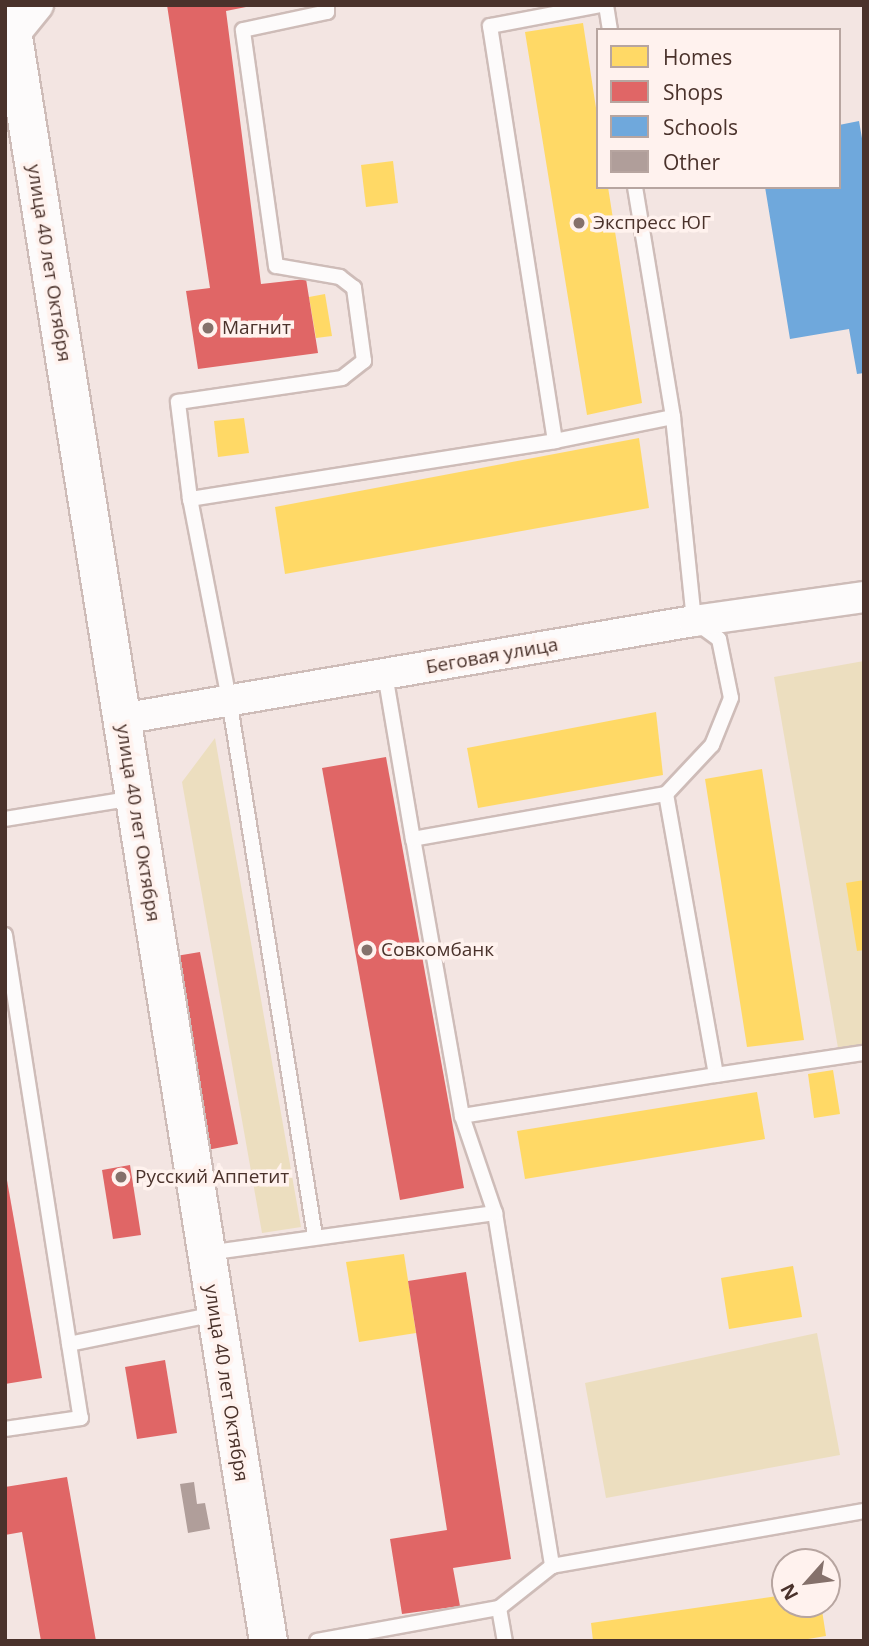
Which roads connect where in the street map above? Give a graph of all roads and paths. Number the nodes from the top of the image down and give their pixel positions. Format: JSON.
{"nodes":[{"id":1,"x":38,"y":5,"type":"edge"},
{"id":2,"x":327,"y":5,"type":"edge"},
{"id":3,"x":604,"y":5,"type":"edge"},
{"id":4,"x":11,"y":21,"type":"edge"},
{"id":5,"x":610,"y":28,"type":"edge"},
{"id":6,"x":635,"y":189,"type":"edge"},
{"id":7,"x":673,"y":417,"type":"junction"},
{"id":8,"x":555,"y":441,"type":"junction"},
{"id":9,"x":190,"y":499,"type":"junction"},
{"id":10,"x":864,"y":597,"type":"edge"},
{"id":11,"x":694,"y":621,"type":"junction"},
{"id":12,"x":385,"y":674,"type":"junction"},
{"id":13,"x":229,"y":699,"type":"junction"},
{"id":14,"x":121,"y":719,"type":"junction"},
{"id":15,"x":666,"y":794,"type":"junction"},
{"id":16,"x":134,"y":798,"type":"junction"},
{"id":17,"x":5,"y":819,"type":"edge"},
{"id":18,"x":413,"y":839,"type":"junction"},
{"id":19,"x":5,"y":935,"type":"edge"},
{"id":20,"x":864,"y":1053,"type":"edge"},
{"id":21,"x":716,"y":1075,"type":"junction"},
{"id":22,"x":462,"y":1116,"type":"junction"},
{"id":23,"x":495,"y":1213,"type":"junction"},
{"id":24,"x":315,"y":1236,"type":"junction"},
{"id":25,"x":206,"y":1253,"type":"junction"},
{"id":26,"x":216,"y":1314,"type":"junction"},
{"id":27,"x":69,"y":1344,"type":"junction"},
{"id":28,"x":5,"y":1429,"type":"edge"},
{"id":29,"x":864,"y":1511,"type":"edge"},
{"id":30,"x":552,"y":1566,"type":"junction"},
{"id":31,"x":499,"y":1608,"type":"junction"},
{"id":32,"x":268,"y":1641,"type":"edge"},
{"id":33,"x":317,"y":1641,"type":"edge"},
{"id":34,"x":505,"y":1641,"type":"edge"}],
"edges":[{"from":1,"to":4,"type":"street"},
{"from":2,"to":9,"type":"lane"},
{"from":3,"to":5,"type":"lane"},
{"from":3,"to":8,"type":"lane"},
{"from":4,"to":14,"type":"street","name":"улица 40 лет Октября"},
{"from":6,"to":7,"type":"lane"},
{"from":7,"to":8,"type":"lane"},
{"from":7,"to":11,"type":"lane"},
{"from":8,"to":9,"type":"lane"},
{"from":9,"to":13,"type":"lane"},
{"from":10,"to":11,"type":"street","name":"Беговая улица"},
{"from":11,"to":12,"type":"street","name":"Беговая улица"},
{"from":11,"to":15,"type":"lane"},
{"from":12,"to":13,"type":"street","name":"Беговая улица"},
{"from":12,"to":18,"type":"lane"},
{"from":13,"to":14,"type":"street","name":"Беговая улица"},
{"from":13,"to":24,"type":"lane"},
{"from":14,"to":16,"type":"street","name":"улица 40 лет Октября"},
{"from":15,"to":18,"type":"lane"},
{"from":15,"to":21,"type":"lane"},
{"from":16,"to":17,"type":"lane"},
{"from":16,"to":25,"type":"street","name":"улица 40 лет Октября"},
{"from":18,"to":22,"type":"lane"},
{"from":19,"to":27,"type":"lane"},
{"from":20,"to":21,"type":"lane"},
{"from":21,"to":22,"type":"lane"},
{"from":22,"to":23,"type":"lane"},
{"from":23,"to":24,"type":"lane"},
{"from":23,"to":30,"type":"lane"},
{"from":24,"to":25,"type":"lane"},
{"from":25,"to":26,"type":"street","name":"улица 40 лет Октября"},
{"from":26,"to":27,"type":"lane"},
{"from":26,"to":32,"type":"street","name":"улица 40 лет Октября"},
{"from":27,"to":28,"type":"lane"},
{"from":29,"to":30,"type":"lane"},
{"from":30,"to":31,"type":"lane"},
{"from":31,"to":33,"type":"lane"},
{"from":31,"to":34,"type":"lane"}]}
